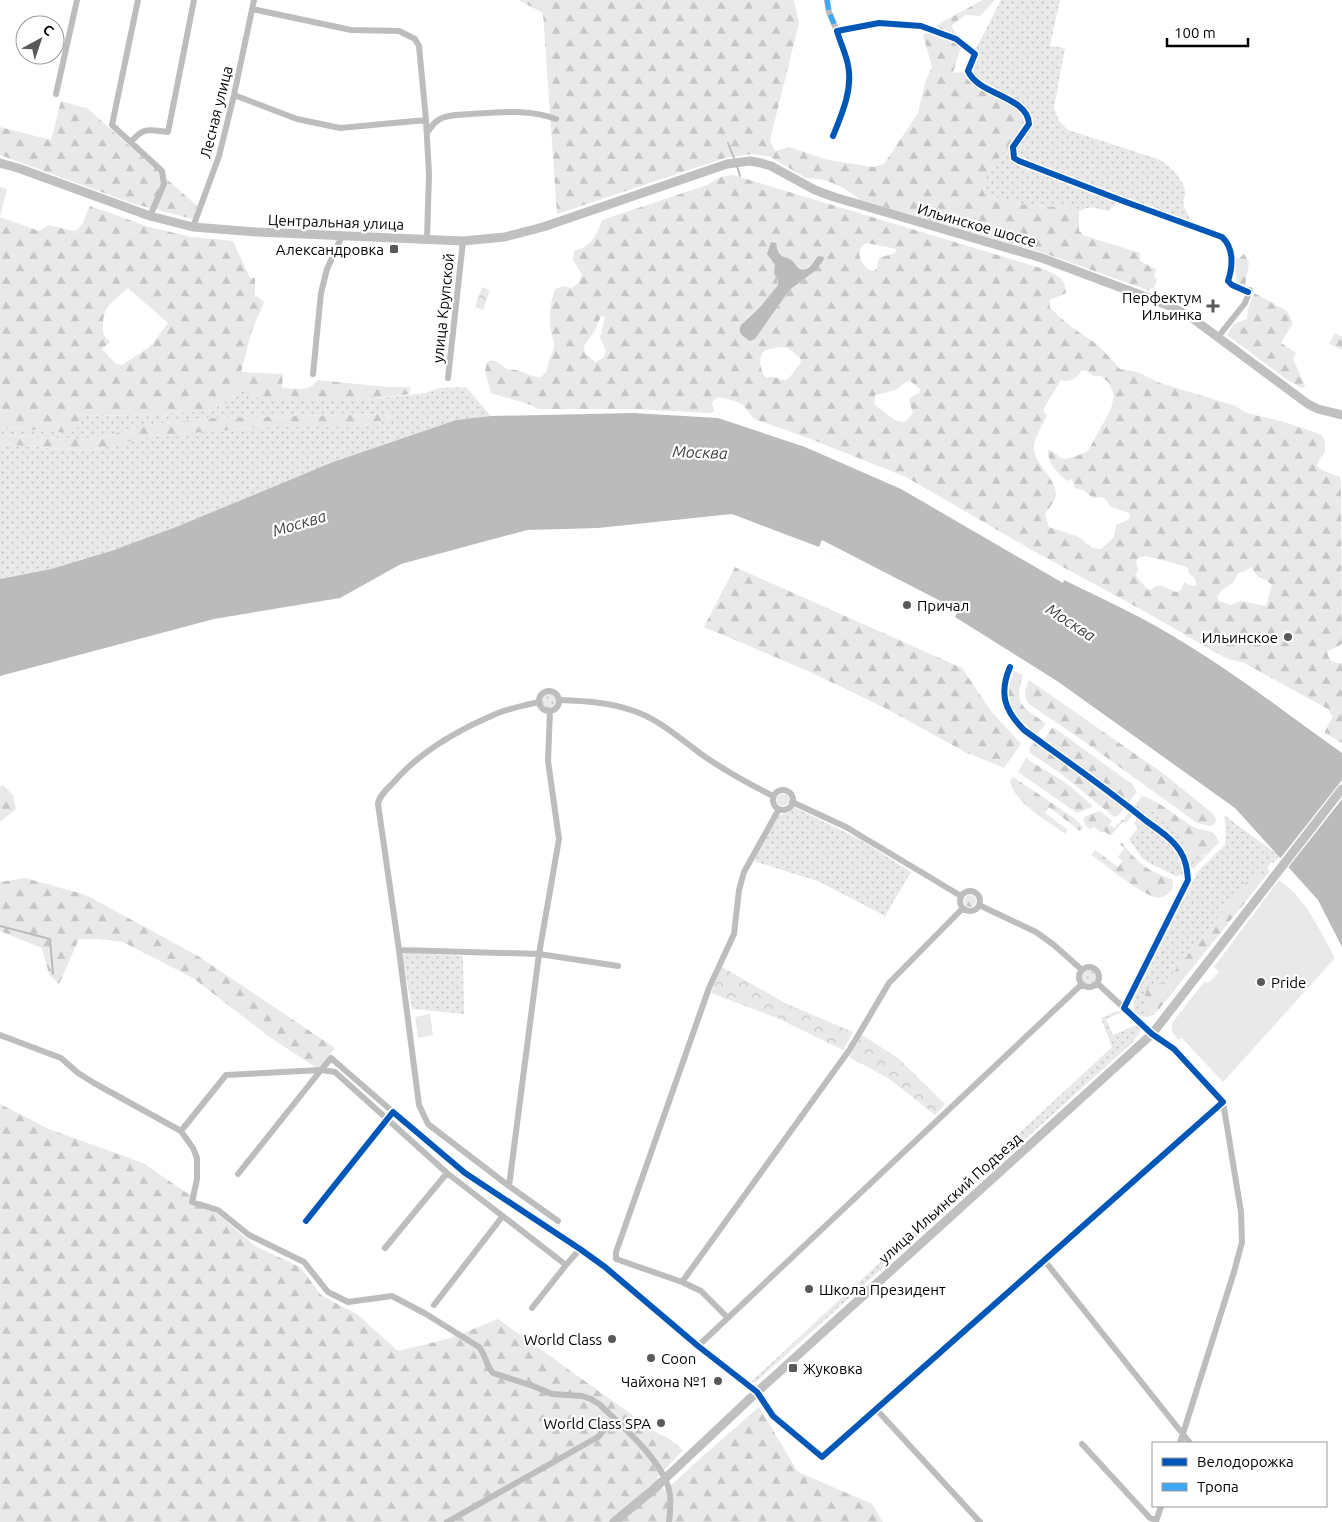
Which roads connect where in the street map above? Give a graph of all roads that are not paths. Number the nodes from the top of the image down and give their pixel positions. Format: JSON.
{"nodes":[{"id":1,"x":77,"y":0,"type":"edge"},
{"id":2,"x":138,"y":0,"type":"edge"},
{"id":3,"x":194,"y":0,"type":"edge"},
{"id":4,"x":254,"y":0,"type":"edge"},
{"id":5,"x":827,"y":0,"type":"edge"},
{"id":6,"x":252,"y":9,"type":"junction"},
{"id":7,"x":837,"y":31,"type":"junction"},
{"id":8,"x":56,"y":94,"type":"dead end"},
{"id":9,"x":234,"y":96,"type":"junction"},
{"id":10,"x":556,"y":119,"type":"dead end"},
{"id":11,"x":426,"y":120,"type":"junction"},
{"id":12,"x":427,"y":134,"type":"junction"},
{"id":13,"x":833,"y":136,"type":"dead end"},
{"id":14,"x":131,"y":142,"type":"junction"},
{"id":15,"x":0,"y":163,"type":"edge"},
{"id":16,"x":582,"y":213,"type":"joint"},
{"id":17,"x":150,"y":216,"type":"junction"},
{"id":18,"x":193,"y":227,"type":"junction"},
{"id":19,"x":342,"y":236,"type":"junction"},
{"id":20,"x":427,"y":239,"type":"junction"},
{"id":21,"x":463,"y":241,"type":"junction"},
{"id":22,"x":1218,"y":337,"type":"junction"},
{"id":23,"x":313,"y":374,"type":"dead end"},
{"id":24,"x":448,"y":378,"type":"dead end"},
{"id":25,"x":1342,"y":415,"type":"edge"},
{"id":26,"x":1010,"y":667,"type":"dead end"},
{"id":27,"x":559,"y":700,"type":"junction"},
{"id":28,"x":539,"y":702,"type":"junction"},
{"id":29,"x":550,"y":711,"type":"junction"},
{"id":30,"x":1342,"y":789,"type":"edge"},
{"id":31,"x":773,"y":796,"type":"junction"},
{"id":32,"x":792,"y":802,"type":"junction"},
{"id":33,"x":779,"y":809,"type":"junction"},
{"id":34,"x":961,"y":896,"type":"junction"},
{"id":35,"x":979,"y":905,"type":"junction"},
{"id":36,"x":963,"y":908,"type":"junction"},
{"id":37,"x":399,"y":950,"type":"junction"},
{"id":38,"x":539,"y":954,"type":"junction"},
{"id":39,"x":618,"y":966,"type":"dead end"},
{"id":40,"x":1082,"y":970,"type":"junction"},
{"id":41,"x":1097,"y":983,"type":"junction"},
{"id":42,"x":1082,"y":984,"type":"junction"},
{"id":43,"x":1124,"y":1008,"type":"junction"},
{"id":44,"x":1152,"y":1034,"type":"junction"},
{"id":45,"x":0,"y":1035,"type":"edge"},
{"id":46,"x":321,"y":1070,"type":"junction"},
{"id":47,"x":1223,"y":1102,"type":"junction"},
{"id":48,"x":393,"y":1112,"type":"junction"},
{"id":49,"x":389,"y":1119,"type":"junction"},
{"id":50,"x":181,"y":1131,"type":"junction"},
{"id":51,"x":447,"y":1173,"type":"junction"},
{"id":52,"x":238,"y":1174,"type":"dead end"},
{"id":53,"x":510,"y":1186,"type":"junction"},
{"id":54,"x":502,"y":1217,"type":"junction"},
{"id":55,"x":306,"y":1221,"type":"dead end"},
{"id":56,"x":558,"y":1221,"type":"dead end"},
{"id":57,"x":385,"y":1248,"type":"dead end"},
{"id":58,"x":580,"y":1249,"type":"junction"},
{"id":59,"x":1044,"y":1260,"type":"junction"},
{"id":60,"x":566,"y":1265,"type":"junction"},
{"id":61,"x":682,"y":1282,"type":"junction"},
{"id":62,"x":434,"y":1305,"type":"dead end"},
{"id":63,"x":532,"y":1308,"type":"dead end"},
{"id":64,"x":728,"y":1318,"type":"junction"},
{"id":65,"x":698,"y":1346,"type":"junction"},
{"id":66,"x":757,"y":1392,"type":"junction"},
{"id":67,"x":876,"y":1409,"type":"junction"},
{"id":68,"x":614,"y":1418,"type":"junction"},
{"id":69,"x":1182,"y":1434,"type":"junction"},
{"id":70,"x":1180,"y":1442,"type":"edge"},
{"id":71,"x":1189,"y":1442,"type":"edge"},
{"id":72,"x":1082,"y":1444,"type":"dead end"},
{"id":73,"x":666,"y":1478,"type":"junction"},
{"id":74,"x":1161,"y":1507,"type":"edge"},
{"id":75,"x":1156,"y":1521,"type":"edge"},
{"id":76,"x":447,"y":1522,"type":"edge"},
{"id":77,"x":614,"y":1522,"type":"edge"},
{"id":78,"x":669,"y":1522,"type":"edge"},
{"id":79,"x":980,"y":1522,"type":"edge"}],
"edges":[{"from":1,"to":8,"type":"street"},
{"from":2,"to":14,"type":"street"},
{"from":3,"to":14,"type":"street"},
{"from":4,"to":6,"type":"street","name":"Лесная улица"},
{"from":5,"to":7,"type":"street"},
{"from":6,"to":9,"type":"street","name":"Лесная улица"},
{"from":6,"to":11,"type":"street"},
{"from":7,"to":13,"type":"street"},
{"from":7,"to":22,"type":"street"},
{"from":9,"to":11,"type":"street"},
{"from":9,"to":18,"type":"street","name":"Лесная улица"},
{"from":10,"to":12,"type":"street"},
{"from":11,"to":12,"type":"street"},
{"from":12,"to":20,"type":"street"},
{"from":14,"to":17,"type":"street"},
{"from":15,"to":17,"type":"main road","name":"Центральная улица"},
{"from":16,"to":21,"type":"main road","name":"Центральная улица"},
{"from":16,"to":22,"type":"main road","name":"Ильинское шоссе"},
{"from":17,"to":18,"type":"main road","name":"Центральная улица"},
{"from":18,"to":19,"type":"main road","name":"Центральная улица"},
{"from":19,"to":20,"type":"main road","name":"Центральная улица"},
{"from":19,"to":23,"type":"street"},
{"from":20,"to":21,"type":"main road","name":"Центральная улица"},
{"from":21,"to":24,"type":"street","name":"улица Крупской"},
{"from":22,"to":25,"type":"main road","name":"Ильинское шоссе"},
{"from":26,"to":43,"type":"street"},
{"from":27,"to":28,"type":"street"},
{"from":27,"to":29,"type":"street"},
{"from":27,"to":31,"type":"street"},
{"from":28,"to":29,"type":"street"},
{"from":28,"to":37,"type":"street"},
{"from":29,"to":38,"type":"street"},
{"from":30,"to":44,"type":"main road","name":"улица Ильинский Подъезд"},
{"from":31,"to":32,"type":"street"},
{"from":31,"to":33,"type":"street"},
{"from":32,"to":33,"type":"street"},
{"from":32,"to":34,"type":"street"},
{"from":33,"to":61,"type":"street"},
{"from":34,"to":35,"type":"street"},
{"from":34,"to":36,"type":"street"},
{"from":35,"to":36,"type":"street"},
{"from":35,"to":40,"type":"street"},
{"from":36,"to":61,"type":"street"},
{"from":37,"to":38,"type":"street"},
{"from":37,"to":53,"type":"street"},
{"from":38,"to":39,"type":"street"},
{"from":38,"to":53,"type":"street"},
{"from":40,"to":41,"type":"street"},
{"from":40,"to":42,"type":"street"},
{"from":41,"to":42,"type":"street"},
{"from":41,"to":43,"type":"street"},
{"from":42,"to":64,"type":"street"},
{"from":43,"to":44,"type":"street"},
{"from":44,"to":47,"type":"street"},
{"from":44,"to":66,"type":"main road","name":"улица Ильинский Подъезд"},
{"from":45,"to":50,"type":"street"},
{"from":46,"to":48,"type":"street"},
{"from":46,"to":49,"type":"street"},
{"from":46,"to":50,"type":"street"},
{"from":46,"to":52,"type":"street"},
{"from":47,"to":59,"type":"street"},
{"from":47,"to":69,"type":"street"},
{"from":48,"to":49,"type":"street"},
{"from":48,"to":58,"type":"street"},
{"from":49,"to":51,"type":"street"},
{"from":49,"to":55,"type":"street"},
{"from":50,"to":68,"type":"street"},
{"from":51,"to":54,"type":"street"},
{"from":51,"to":57,"type":"street"},
{"from":53,"to":56,"type":"street"},
{"from":54,"to":60,"type":"street"},
{"from":54,"to":62,"type":"street"},
{"from":58,"to":60,"type":"street"},
{"from":58,"to":65,"type":"street"},
{"from":59,"to":67,"type":"street"},
{"from":59,"to":69,"type":"street"},
{"from":60,"to":63,"type":"street"},
{"from":61,"to":64,"type":"street"},
{"from":64,"to":65,"type":"street"},
{"from":65,"to":66,"type":"street"},
{"from":66,"to":67,"type":"street"},
{"from":66,"to":73,"type":"main road","name":"улица Ильинский Подъезд"},
{"from":67,"to":79,"type":"street"},
{"from":68,"to":73,"type":"street"},
{"from":68,"to":76,"type":"street"},
{"from":69,"to":70,"type":"street"},
{"from":69,"to":71,"type":"street"},
{"from":72,"to":75,"type":"street"},
{"from":73,"to":77,"type":"main road","name":"улица Ильинский Подъезд"},
{"from":73,"to":78,"type":"street"},
{"from":74,"to":75,"type":"street"}]}
